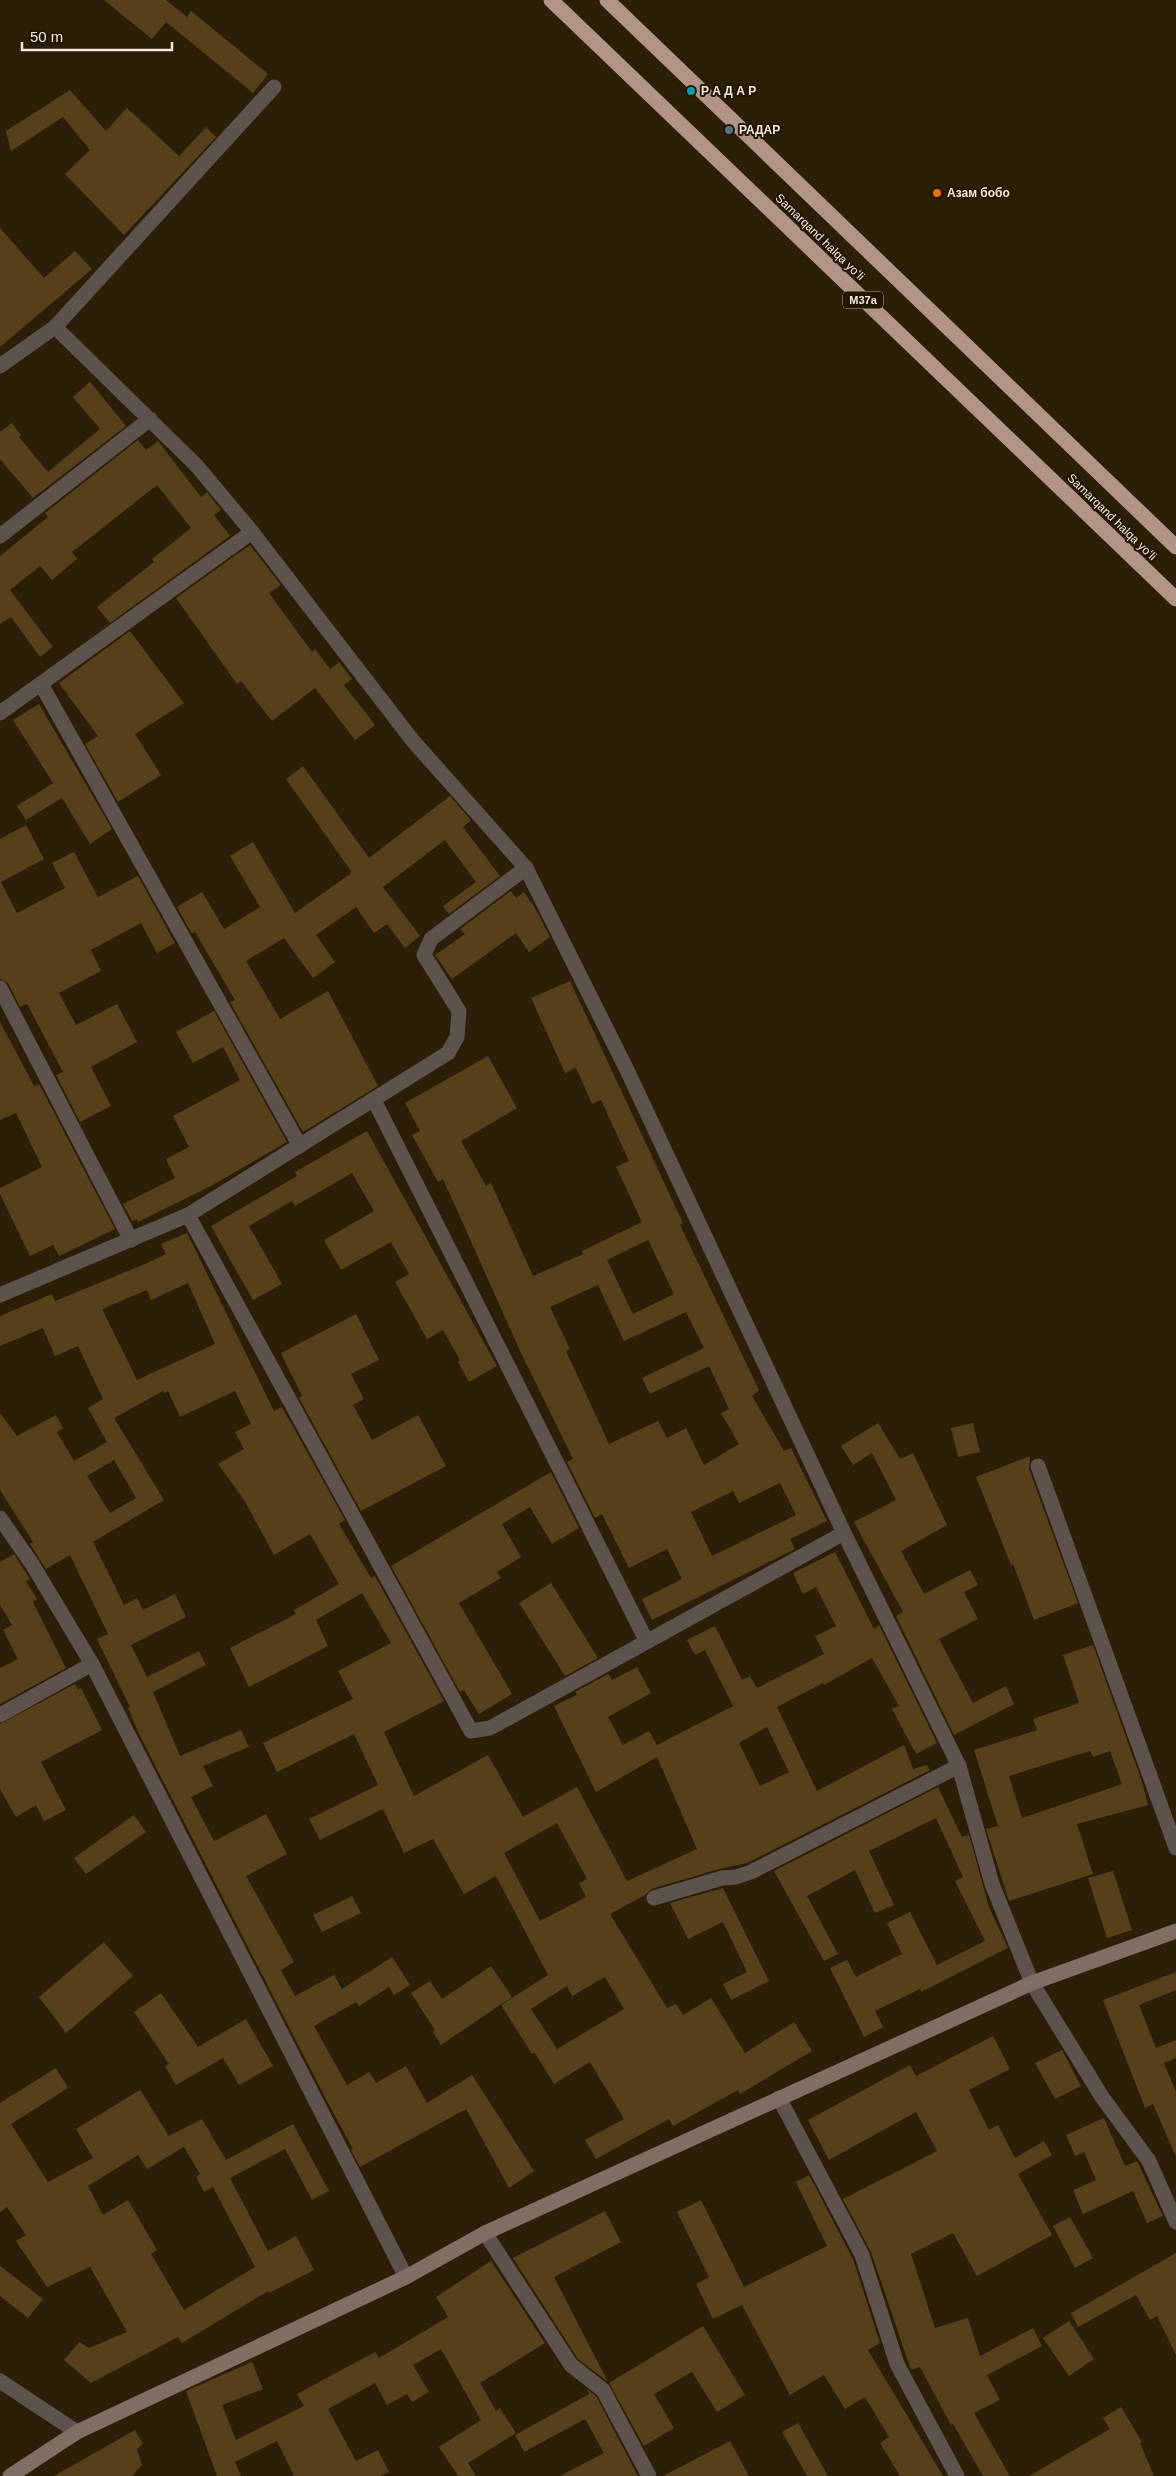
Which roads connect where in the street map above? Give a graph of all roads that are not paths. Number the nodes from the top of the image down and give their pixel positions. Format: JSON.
{"nodes":[{"id":1,"x":551,"y":0,"type":"edge"},
{"id":2,"x":607,"y":0,"type":"edge"},
{"id":3,"x":274,"y":87,"type":"dead end"},
{"id":4,"x":55,"y":326,"type":"junction"},
{"id":5,"x":0,"y":366,"type":"edge"},
{"id":6,"x":150,"y":420,"type":"junction"},
{"id":7,"x":252,"y":532,"type":"junction"},
{"id":8,"x":0,"y":536,"type":"edge"},
{"id":9,"x":1176,"y":547,"type":"edge"},
{"id":10,"x":1176,"y":599,"type":"edge"},
{"id":11,"x":41,"y":684,"type":"junction"},
{"id":12,"x":0,"y":713,"type":"edge"},
{"id":13,"x":526,"y":868,"type":"junction"},
{"id":14,"x":0,"y":988,"type":"edge"},
{"id":15,"x":374,"y":1100,"type":"junction"},
{"id":16,"x":300,"y":1146,"type":"junction"},
{"id":17,"x":188,"y":1215,"type":"junction"},
{"id":18,"x":131,"y":1240,"type":"junction"},
{"id":19,"x":0,"y":1295,"type":"edge"},
{"id":20,"x":1038,"y":1466,"type":"dead end"},
{"id":21,"x":0,"y":1518,"type":"edge"},
{"id":22,"x":844,"y":1532,"type":"junction"},
{"id":23,"x":647,"y":1642,"type":"junction"},
{"id":24,"x":92,"y":1664,"type":"junction"},
{"id":25,"x":0,"y":1715,"type":"edge"},
{"id":26,"x":958,"y":1766,"type":"junction"},
{"id":27,"x":1176,"y":1848,"type":"edge"},
{"id":28,"x":654,"y":1898,"type":"dead end"},
{"id":29,"x":1176,"y":1931,"type":"edge"},
{"id":30,"x":1032,"y":1983,"type":"junction"},
{"id":31,"x":778,"y":2098,"type":"junction"},
{"id":32,"x":1176,"y":2222,"type":"edge"},
{"id":33,"x":485,"y":2233,"type":"junction"},
{"id":34,"x":406,"y":2277,"type":"junction"},
{"id":35,"x":0,"y":2381,"type":"edge"},
{"id":36,"x":77,"y":2432,"type":"junction"},
{"id":37,"x":10,"y":2476,"type":"edge"},
{"id":38,"x":649,"y":2476,"type":"edge"},
{"id":39,"x":957,"y":2476,"type":"edge"}],
"edges":[{"from":1,"to":10,"type":"highway","name":"Samarqand halqa yoʻli","number":"M37a"},
{"from":2,"to":9,"type":"highway","name":"Samarqand halqa yoʻli"},
{"from":3,"to":4,"type":"street"},
{"from":4,"to":5,"type":"street"},
{"from":4,"to":6,"type":"street"},
{"from":6,"to":7,"type":"street"},
{"from":6,"to":8,"type":"street"},
{"from":7,"to":11,"type":"street"},
{"from":7,"to":13,"type":"street"},
{"from":11,"to":12,"type":"street"},
{"from":11,"to":16,"type":"street"},
{"from":13,"to":15,"type":"street"},
{"from":13,"to":22,"type":"street"},
{"from":14,"to":18,"type":"street"},
{"from":15,"to":16,"type":"street"},
{"from":15,"to":23,"type":"street"},
{"from":16,"to":17,"type":"street"},
{"from":17,"to":18,"type":"street"},
{"from":17,"to":23,"type":"street"},
{"from":18,"to":19,"type":"street"},
{"from":20,"to":27,"type":"street"},
{"from":21,"to":24,"type":"street"},
{"from":22,"to":23,"type":"street"},
{"from":22,"to":26,"type":"street"},
{"from":24,"to":25,"type":"street"},
{"from":24,"to":34,"type":"street"},
{"from":26,"to":28,"type":"street"},
{"from":26,"to":30,"type":"street"},
{"from":29,"to":30,"type":"main road"},
{"from":30,"to":31,"type":"main road"},
{"from":30,"to":32,"type":"street"},
{"from":31,"to":33,"type":"main road"},
{"from":31,"to":39,"type":"street"},
{"from":33,"to":34,"type":"main road"},
{"from":33,"to":38,"type":"street"},
{"from":34,"to":36,"type":"main road"},
{"from":35,"to":36,"type":"street"},
{"from":36,"to":37,"type":"main road"}]}
